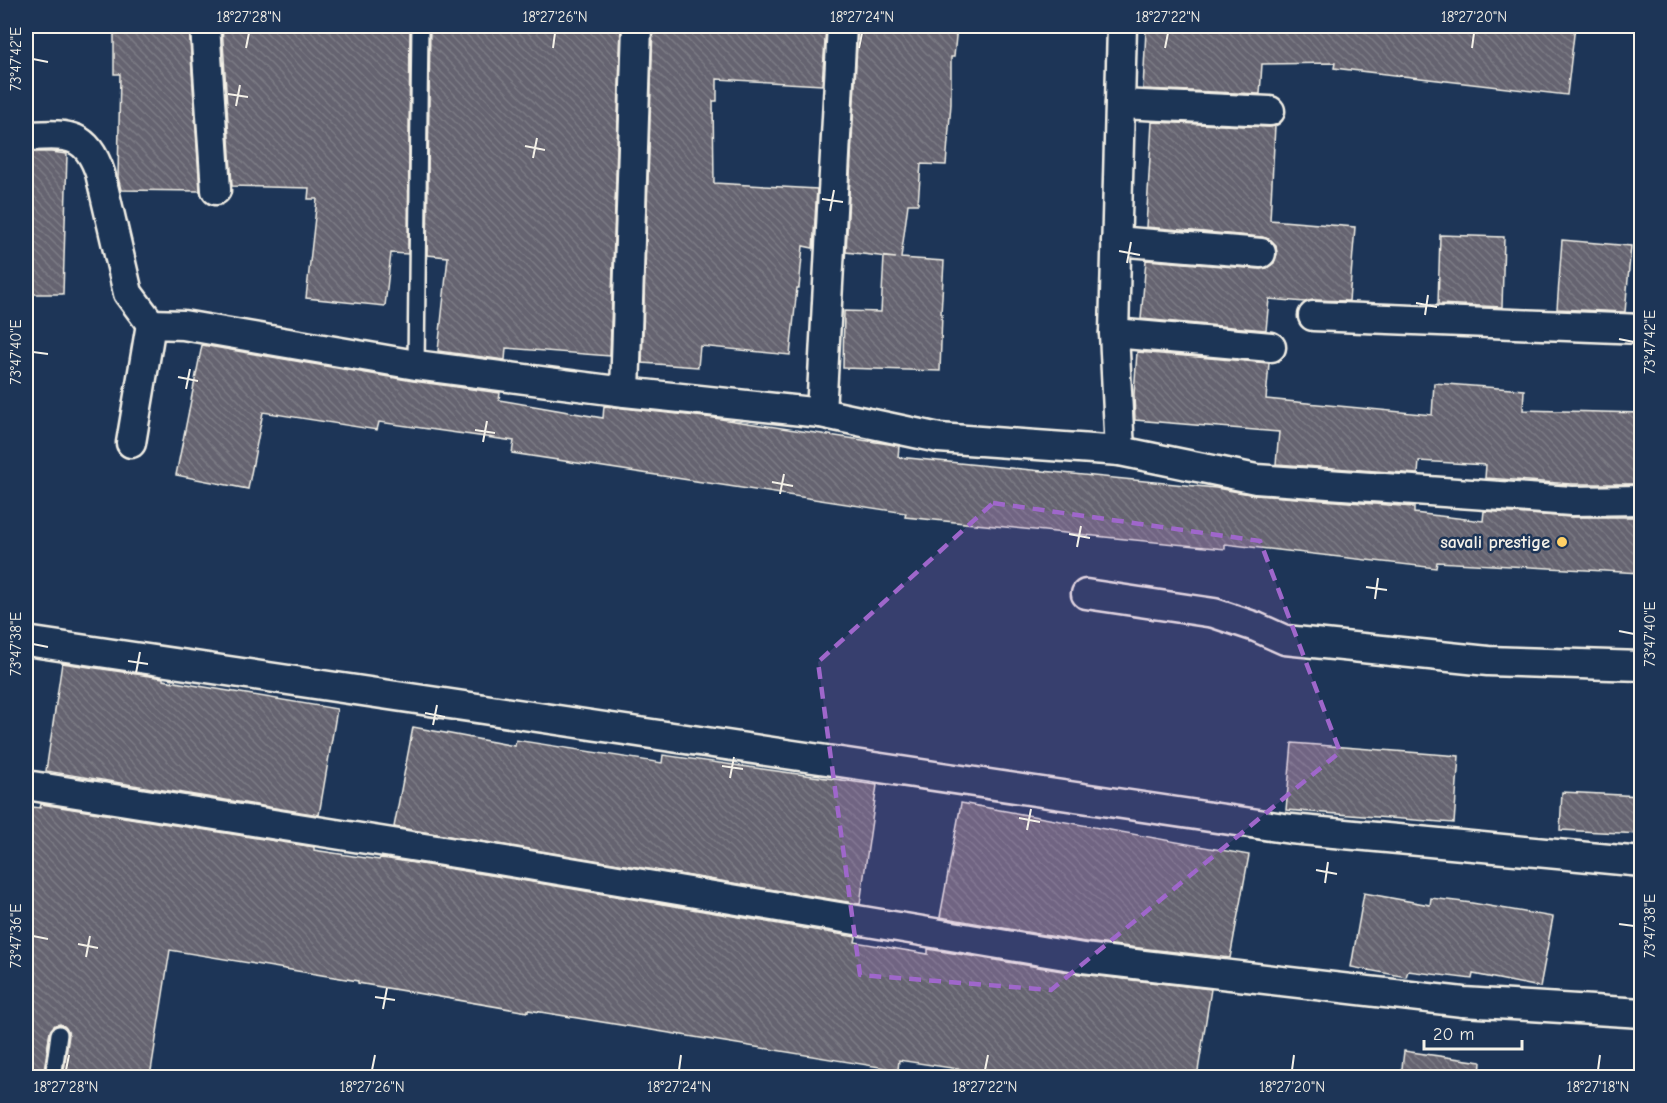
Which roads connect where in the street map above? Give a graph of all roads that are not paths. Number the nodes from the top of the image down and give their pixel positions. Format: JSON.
{"nodes":[{"id":1,"x":205,"y":26,"type":"edge"},
{"id":2,"x":420,"y":26,"type":"edge"},
{"id":3,"x":637,"y":26,"type":"edge"},
{"id":4,"x":842,"y":26,"type":"edge"},
{"id":5,"x":1122,"y":26,"type":"edge"},
{"id":6,"x":1120,"y":104,"type":"junction"},
{"id":7,"x":1270,"y":111,"type":"dead end"},
{"id":8,"x":26,"y":136,"type":"edge"},
{"id":9,"x":216,"y":190,"type":"dead end"},
{"id":10,"x":1116,"y":242,"type":"junction"},
{"id":11,"x":1261,"y":253,"type":"dead end"},
{"id":12,"x":1313,"y":316,"type":"dead end"},
{"id":13,"x":151,"y":324,"type":"junction"},
{"id":14,"x":1641,"y":329,"type":"edge"},
{"id":15,"x":1113,"y":333,"type":"junction"},
{"id":16,"x":1271,"y":347,"type":"dead end"},
{"id":17,"x":416,"y":365,"type":"junction"},
{"id":18,"x":625,"y":392,"type":"junction"},
{"id":19,"x":822,"y":413,"type":"junction"},
{"id":20,"x":131,"y":442,"type":"dead end"},
{"id":21,"x":1120,"y":451,"type":"junction"},
{"id":22,"x":1641,"y":500,"type":"edge"},
{"id":23,"x":1086,"y":594,"type":"dead end"},
{"id":24,"x":26,"y":641,"type":"edge"},
{"id":25,"x":1641,"y":666,"type":"edge"},
{"id":26,"x":26,"y":785,"type":"edge"},
{"id":27,"x":1641,"y":862,"type":"edge"},
{"id":28,"x":1641,"y":1013,"type":"edge"},
{"id":29,"x":58,"y":1034,"type":"dead end"},
{"id":30,"x":52,"y":1077,"type":"edge"}],
"edges":[{"from":1,"to":9,"type":"street"},
{"from":2,"to":17,"type":"lane"},
{"from":3,"to":18,"type":"street"},
{"from":4,"to":19,"type":"street"},
{"from":5,"to":6,"type":"street"},
{"from":6,"to":7,"type":"street"},
{"from":6,"to":10,"type":"street"},
{"from":8,"to":13,"type":"street"},
{"from":10,"to":11,"type":"street"},
{"from":10,"to":15,"type":"street"},
{"from":12,"to":14,"type":"street"},
{"from":13,"to":17,"type":"street"},
{"from":13,"to":20,"type":"street"},
{"from":15,"to":16,"type":"street"},
{"from":15,"to":21,"type":"street"},
{"from":17,"to":18,"type":"street"},
{"from":18,"to":19,"type":"street"},
{"from":19,"to":21,"type":"street"},
{"from":21,"to":22,"type":"street"},
{"from":23,"to":25,"type":"street"},
{"from":24,"to":27,"type":"street"},
{"from":26,"to":28,"type":"street"},
{"from":29,"to":30,"type":"lane"}]}
